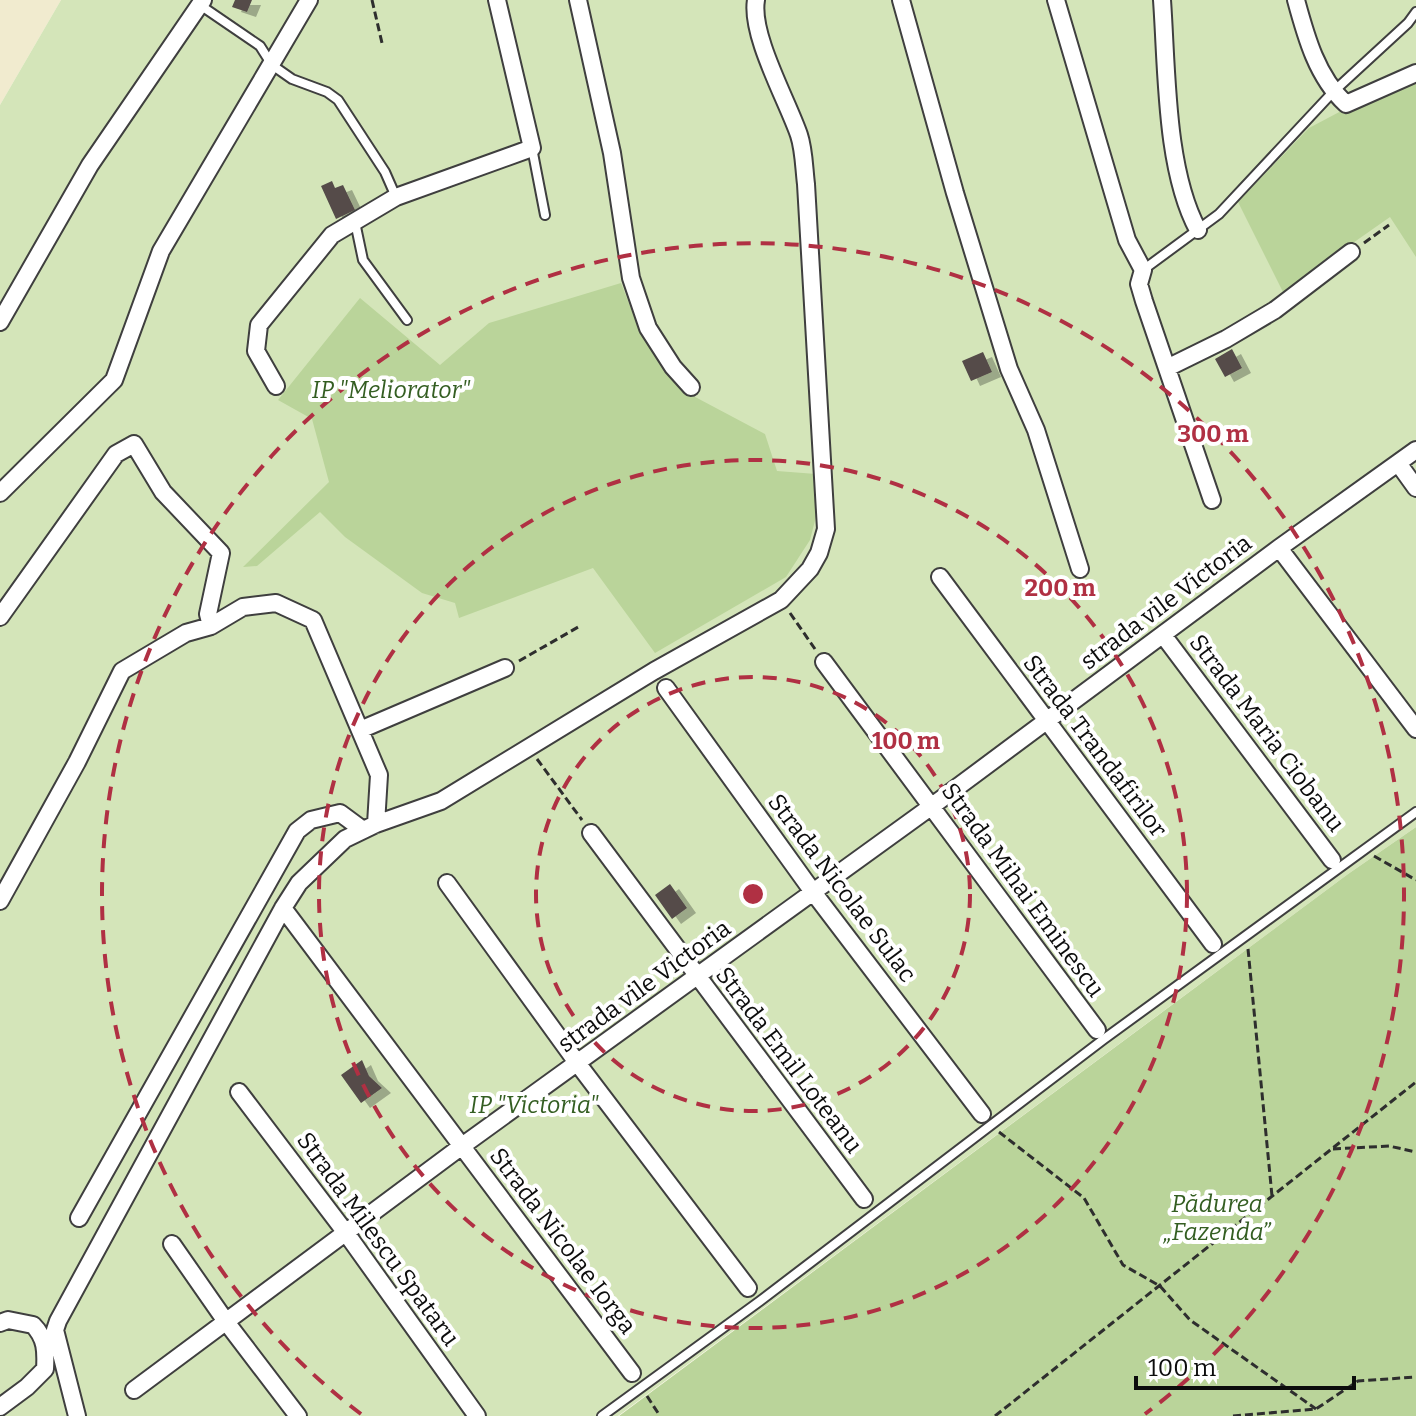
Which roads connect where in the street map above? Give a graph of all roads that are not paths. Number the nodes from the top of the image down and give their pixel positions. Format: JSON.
{"nodes":[{"id":1,"x":309,"y":0,"type":"edge"},
{"id":2,"x":497,"y":0,"type":"edge"},
{"id":3,"x":578,"y":0,"type":"edge"},
{"id":4,"x":756,"y":0,"type":"edge"},
{"id":5,"x":901,"y":0,"type":"edge"},
{"id":6,"x":1056,"y":0,"type":"edge"},
{"id":7,"x":1162,"y":0,"type":"edge"},
{"id":8,"x":1296,"y":0,"type":"edge"},
{"id":9,"x":202,"y":3,"type":"edge"},
{"id":10,"x":1416,"y":12,"type":"edge"},
{"id":11,"x":272,"y":65,"type":"junction"},
{"id":12,"x":1416,"y":73,"type":"edge"},
{"id":13,"x":1333,"y":92,"type":"junction"},
{"id":14,"x":532,"y":148,"type":"junction"},
{"id":15,"x":396,"y":197,"type":"junction"},
{"id":16,"x":545,"y":215,"type":"dead end"},
{"id":17,"x":354,"y":222,"type":"junction"},
{"id":18,"x":1198,"y":230,"type":"junction"},
{"id":19,"x":1351,"y":252,"type":"road end"},
{"id":20,"x":1143,"y":270,"type":"junction"},
{"id":21,"x":407,"y":320,"type":"dead end"},
{"id":22,"x":0,"y":322,"type":"edge"},
{"id":23,"x":1167,"y":368,"type":"junction"},
{"id":24,"x":276,"y":386,"type":"dead end"},
{"id":25,"x":691,"y":387,"type":"dead end"},
{"id":26,"x":1416,"y":450,"type":"edge"},
{"id":27,"x":1398,"y":463,"type":"junction"},
{"id":28,"x":1416,"y":488,"type":"edge"},
{"id":29,"x":0,"y":493,"type":"edge"},
{"id":30,"x":1212,"y":500,"type":"dead end"},
{"id":31,"x":1279,"y":548,"type":"junction"},
{"id":32,"x":1080,"y":569,"type":"dead end"},
{"id":33,"x":940,"y":577,"type":"dead end"},
{"id":34,"x":0,"y":617,"type":"edge"},
{"id":35,"x":211,"y":626,"type":"junction"},
{"id":36,"x":1163,"y":635,"type":"junction"},
{"id":37,"x":824,"y":662,"type":"road end"},
{"id":38,"x":505,"y":668,"type":"road end"},
{"id":39,"x":666,"y":688,"type":"dead end"},
{"id":40,"x":1045,"y":721,"type":"junction"},
{"id":41,"x":1416,"y":729,"type":"edge"},
{"id":42,"x":360,"y":730,"type":"junction"},
{"id":43,"x":932,"y":806,"type":"junction"},
{"id":44,"x":1416,"y":812,"type":"edge"},
{"id":45,"x":369,"y":827,"type":"junction"},
{"id":46,"x":591,"y":833,"type":"road end"},
{"id":47,"x":1332,"y":860,"type":"dead end"},
{"id":48,"x":447,"y":883,"type":"dead end"},
{"id":49,"x":813,"y":892,"type":"junction"},
{"id":50,"x":0,"y":901,"type":"edge"},
{"id":51,"x":283,"y":908,"type":"junction"},
{"id":52,"x":1213,"y":944,"type":"dead end"},
{"id":53,"x":696,"y":976,"type":"junction"},
{"id":54,"x":1097,"y":1030,"type":"dead end"},
{"id":55,"x":578,"y":1064,"type":"junction"},
{"id":56,"x":239,"y":1092,"type":"dead end"},
{"id":57,"x":986,"y":1120,"type":"junction"},
{"id":58,"x":462,"y":1146,"type":"junction"},
{"id":59,"x":864,"y":1199,"type":"dead end"},
{"id":60,"x":79,"y":1218,"type":"dead end"},
{"id":61,"x":346,"y":1233,"type":"junction"},
{"id":62,"x":172,"y":1244,"type":"dead end"},
{"id":63,"x":748,"y":1288,"type":"dead end"},
{"id":64,"x":0,"y":1323,"type":"edge"},
{"id":65,"x":227,"y":1323,"type":"junction"},
{"id":66,"x":48,"y":1331,"type":"junction"},
{"id":67,"x":636,"y":1380,"type":"junction"},
{"id":68,"x":134,"y":1390,"type":"dead end"},
{"id":69,"x":0,"y":1407,"type":"edge"},
{"id":70,"x":77,"y":1416,"type":"edge"},
{"id":71,"x":298,"y":1416,"type":"edge"},
{"id":72,"x":477,"y":1416,"type":"edge"},
{"id":73,"x":602,"y":1416,"type":"edge"}],
"edges":[{"from":1,"to":11,"type":"street"},
{"from":2,"to":14,"type":"street"},
{"from":3,"to":25,"type":"street"},
{"from":4,"to":45,"type":"street"},
{"from":5,"to":32,"type":"street"},
{"from":6,"to":20,"type":"street"},
{"from":7,"to":18,"type":"street"},
{"from":8,"to":13,"type":"street"},
{"from":9,"to":11,"type":"lane"},
{"from":9,"to":22,"type":"street"},
{"from":10,"to":13,"type":"lane"},
{"from":11,"to":15,"type":"lane"},
{"from":11,"to":29,"type":"street"},
{"from":12,"to":13,"type":"street"},
{"from":13,"to":18,"type":"lane"},
{"from":14,"to":15,"type":"street"},
{"from":14,"to":16,"type":"lane"},
{"from":15,"to":17,"type":"street"},
{"from":17,"to":21,"type":"lane"},
{"from":17,"to":24,"type":"street"},
{"from":18,"to":20,"type":"lane"},
{"from":19,"to":23,"type":"street"},
{"from":20,"to":23,"type":"street"},
{"from":23,"to":30,"type":"street"},
{"from":26,"to":27,"type":"street","name":"strada vile Victoria"},
{"from":27,"to":28,"type":"street"},
{"from":27,"to":31,"type":"street","name":"strada vile Victoria"},
{"from":31,"to":36,"type":"street","name":"strada vile Victoria"},
{"from":31,"to":41,"type":"street"},
{"from":33,"to":40,"type":"street","name":"Strada Trandafirilor"},
{"from":34,"to":35,"type":"street"},
{"from":35,"to":42,"type":"street"},
{"from":35,"to":50,"type":"street"},
{"from":36,"to":40,"type":"street","name":"strada vile Victoria"},
{"from":36,"to":47,"type":"street","name":"Strada Maria Ciobanu"},
{"from":37,"to":43,"type":"street","name":"Strada Mihai Eminescu"},
{"from":38,"to":42,"type":"street"},
{"from":39,"to":49,"type":"street","name":"Strada Nicolae Sulac"},
{"from":40,"to":43,"type":"street","name":"strada vile Victoria"},
{"from":40,"to":52,"type":"street","name":"Strada Trandafirilor"},
{"from":42,"to":45,"type":"street"},
{"from":43,"to":49,"type":"street","name":"strada vile Victoria"},
{"from":43,"to":54,"type":"street","name":"Strada Mihai Eminescu"},
{"from":44,"to":57,"type":"lane"},
{"from":45,"to":51,"type":"street"},
{"from":45,"to":60,"type":"street"},
{"from":46,"to":53,"type":"street","name":"Strada Emil Loteanu"},
{"from":48,"to":55,"type":"street"},
{"from":49,"to":53,"type":"street","name":"strada vile Victoria"},
{"from":49,"to":57,"type":"street","name":"Strada Nicolae Sulac"},
{"from":51,"to":58,"type":"street","name":"Strada Nicolae Iorga"},
{"from":51,"to":66,"type":"street"},
{"from":53,"to":55,"type":"street","name":"strada vile Victoria"},
{"from":53,"to":59,"type":"street","name":"Strada Emil Loteanu"},
{"from":55,"to":58,"type":"street","name":"strada vile Victoria"},
{"from":55,"to":63,"type":"street"},
{"from":56,"to":61,"type":"street","name":"Strada Milescu Spataru"},
{"from":57,"to":67,"type":"lane"},
{"from":58,"to":61,"type":"street","name":"strada vile Victoria"},
{"from":58,"to":67,"type":"street","name":"Strada Nicolae Iorga"},
{"from":61,"to":65,"type":"street","name":"strada vile Victoria"},
{"from":61,"to":72,"type":"street","name":"Strada Milescu Spataru"},
{"from":62,"to":65,"type":"street"},
{"from":64,"to":66,"type":"street"},
{"from":65,"to":68,"type":"street","name":"strada vile Victoria"},
{"from":65,"to":71,"type":"street"},
{"from":66,"to":69,"type":"street"},
{"from":66,"to":70,"type":"street"},
{"from":67,"to":73,"type":"lane"}]}
